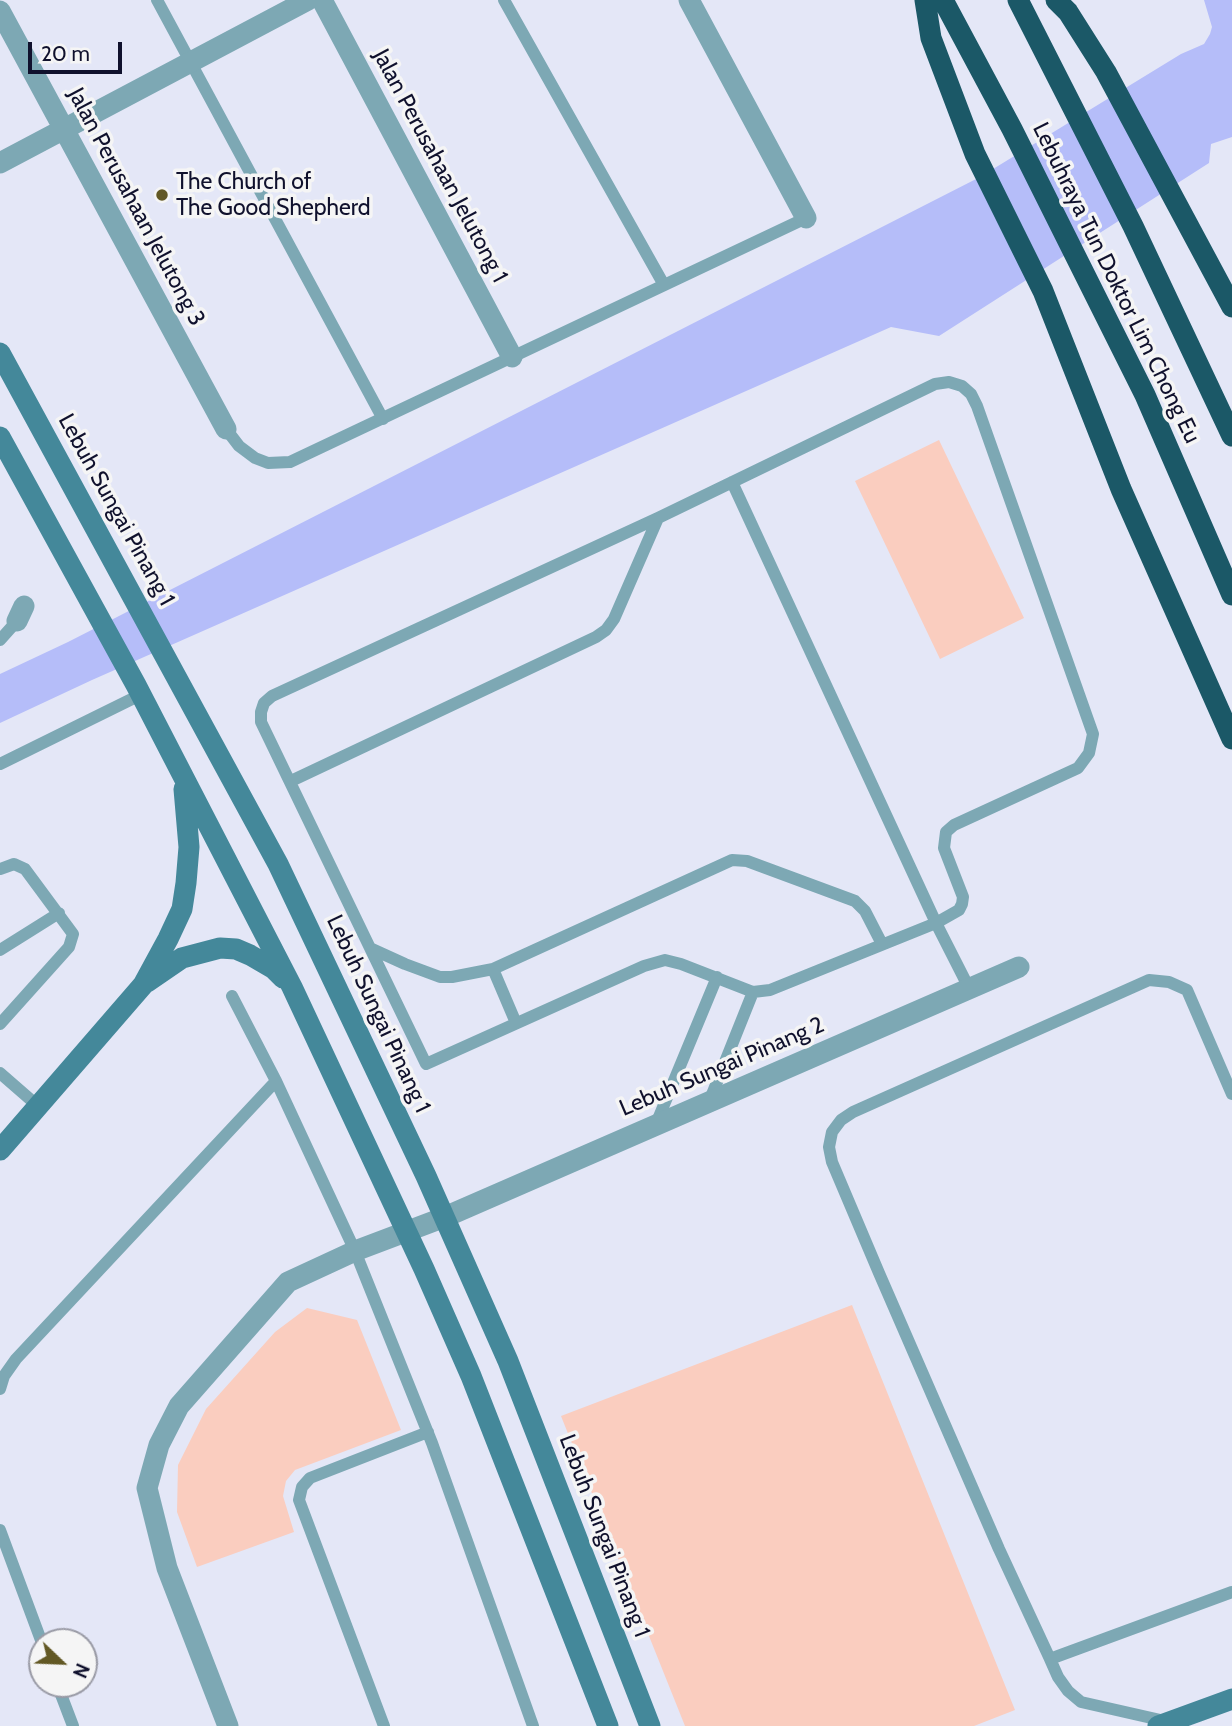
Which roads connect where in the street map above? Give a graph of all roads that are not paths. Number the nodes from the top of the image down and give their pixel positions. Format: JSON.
{"nodes":[{"id":1,"x":157,"y":0,"type":"edge"},
{"id":2,"x":308,"y":0,"type":"edge"},
{"id":3,"x":322,"y":0,"type":"edge"},
{"id":4,"x":504,"y":0,"type":"edge"},
{"id":5,"x":689,"y":0,"type":"edge"},
{"id":6,"x":925,"y":0,"type":"edge"},
{"id":7,"x":943,"y":0,"type":"edge"},
{"id":8,"x":1018,"y":0,"type":"edge"},
{"id":9,"x":1056,"y":0,"type":"edge"},
{"id":10,"x":0,"y":11,"type":"edge"},
{"id":11,"x":191,"y":62,"type":"junction"},
{"id":12,"x":64,"y":130,"type":"junction"},
{"id":13,"x":0,"y":163,"type":"edge"},
{"id":14,"x":806,"y":218,"type":"joint"},
{"id":15,"x":664,"y":285,"type":"junction"},
{"id":16,"x":1232,"y":307,"type":"edge"},
{"id":17,"x":0,"y":353,"type":"edge"},
{"id":18,"x":512,"y":357,"type":"junction"},
{"id":19,"x":383,"y":419,"type":"junction"},
{"id":20,"x":226,"y":429,"type":"joint"},
{"id":21,"x":1232,"y":436,"type":"edge"},
{"id":22,"x":0,"y":437,"type":"edge"},
{"id":23,"x":732,"y":482,"type":"junction"},
{"id":24,"x":658,"y":518,"type":"junction"},
{"id":25,"x":1232,"y":595,"type":"edge"},
{"id":26,"x":21,"y":613,"type":"dead end"},
{"id":27,"x":0,"y":640,"type":"edge"},
{"id":28,"x":138,"y":690,"type":"junction"},
{"id":29,"x":1232,"y":738,"type":"edge"},
{"id":30,"x":0,"y":764,"type":"edge"},
{"id":31,"x":183,"y":776,"type":"junction"},
{"id":32,"x":291,"y":781,"type":"junction"},
{"id":33,"x":0,"y":869,"type":"edge"},
{"id":34,"x":59,"y":913,"type":"junction"},
{"id":35,"x":936,"y":923,"type":"junction"},
{"id":36,"x":882,"y":944,"type":"junction"},
{"id":37,"x":372,"y":949,"type":"junction"},
{"id":38,"x":0,"y":950,"type":"edge"},
{"id":39,"x":1019,"y":967,"type":"dead end"},
{"id":40,"x":493,"y":969,"type":"junction"},
{"id":41,"x":717,"y":977,"type":"junction"},
{"id":42,"x":143,"y":985,"type":"junction"},
{"id":43,"x":292,"y":987,"type":"junction"},
{"id":44,"x":970,"y":988,"type":"junction"},
{"id":45,"x":753,"y":992,"type":"junction"},
{"id":46,"x":232,"y":996,"type":"dead end"},
{"id":47,"x":516,"y":1023,"type":"junction"},
{"id":48,"x":0,"y":1024,"type":"edge"},
{"id":49,"x":0,"y":1073,"type":"edge"},
{"id":50,"x":276,"y":1081,"type":"junction"},
{"id":51,"x":1232,"y":1094,"type":"edge"},
{"id":52,"x":709,"y":1103,"type":"junction"},
{"id":53,"x":39,"y":1107,"type":"junction"},
{"id":54,"x":656,"y":1124,"type":"junction"},
{"id":55,"x":0,"y":1150,"type":"edge"},
{"id":56,"x":445,"y":1217,"type":"junction"},
{"id":57,"x":407,"y":1233,"type":"junction"},
{"id":58,"x":355,"y":1251,"type":"junction"},
{"id":59,"x":0,"y":1389,"type":"edge"},
{"id":60,"x":428,"y":1432,"type":"junction"},
{"id":61,"x":0,"y":1530,"type":"edge"},
{"id":62,"x":1232,"y":1592,"type":"edge"},
{"id":63,"x":36,"y":1628,"type":"edge"},
{"id":64,"x":1050,"y":1659,"type":"junction"},
{"id":65,"x":62,"y":1698,"type":"edge"},
{"id":66,"x":1232,"y":1699,"type":"edge"},
{"id":67,"x":1163,"y":1724,"type":"edge"},
{"id":68,"x":73,"y":1726,"type":"edge"},
{"id":69,"x":228,"y":1726,"type":"edge"},
{"id":70,"x":384,"y":1726,"type":"edge"},
{"id":71,"x":533,"y":1726,"type":"edge"},
{"id":72,"x":608,"y":1726,"type":"edge"},
{"id":73,"x":650,"y":1726,"type":"edge"}],
"edges":[{"from":1,"to":11,"type":"lane"},
{"from":2,"to":11,"type":"street"},
{"from":3,"to":18,"type":"street","name":"Jalan Perusahaan Jelutong 1"},
{"from":4,"to":15,"type":"lane"},
{"from":5,"to":14,"type":"street"},
{"from":6,"to":29,"type":"highway"},
{"from":7,"to":25,"type":"highway","name":"Lebuhraya Tun Doktor Lim Chong Eu"},
{"from":8,"to":21,"type":"highway","name":"Lebuhraya Tun Doktor Lim Chong Eu"},
{"from":9,"to":16,"type":"highway"},
{"from":10,"to":12,"type":"street","name":"Jalan Perusahaan Jelutong 3"},
{"from":11,"to":12,"type":"street"},
{"from":11,"to":19,"type":"lane"},
{"from":12,"to":13,"type":"street"},
{"from":12,"to":20,"type":"street","name":"Jalan Perusahaan Jelutong 3"},
{"from":14,"to":15,"type":"lane"},
{"from":15,"to":18,"type":"lane"},
{"from":17,"to":56,"type":"street","name":"Lebuh Sungai Pinang 1"},
{"from":18,"to":19,"type":"lane"},
{"from":19,"to":20,"type":"lane"},
{"from":22,"to":28,"type":"street"},
{"from":23,"to":24,"type":"lane"},
{"from":23,"to":35,"type":"lane"},
{"from":23,"to":35,"type":"lane"},
{"from":24,"to":32,"type":"lane"},
{"from":24,"to":32,"type":"lane"},
{"from":26,"to":27,"type":"lane"},
{"from":28,"to":30,"type":"lane"},
{"from":28,"to":31,"type":"street"},
{"from":31,"to":42,"type":"street"},
{"from":31,"to":43,"type":"street"},
{"from":32,"to":37,"type":"lane"},
{"from":33,"to":34,"type":"lane"},
{"from":34,"to":38,"type":"lane"},
{"from":34,"to":48,"type":"lane"},
{"from":35,"to":36,"type":"lane"},
{"from":35,"to":44,"type":"lane"},
{"from":36,"to":40,"type":"lane"},
{"from":36,"to":45,"type":"lane"},
{"from":37,"to":40,"type":"lane"},
{"from":37,"to":47,"type":"lane"},
{"from":39,"to":44,"type":"street","name":"Lebuh Sungai Pinang 2"},
{"from":40,"to":47,"type":"lane"},
{"from":41,"to":45,"type":"lane"},
{"from":41,"to":47,"type":"lane"},
{"from":41,"to":54,"type":"lane"},
{"from":42,"to":43,"type":"street"},
{"from":42,"to":53,"type":"street"},
{"from":43,"to":57,"type":"street"},
{"from":44,"to":52,"type":"street","name":"Lebuh Sungai Pinang 2"},
{"from":45,"to":52,"type":"lane"},
{"from":46,"to":50,"type":"lane"},
{"from":49,"to":53,"type":"lane"},
{"from":50,"to":58,"type":"lane"},
{"from":50,"to":59,"type":"lane"},
{"from":51,"to":64,"type":"lane"},
{"from":52,"to":54,"type":"street","name":"Lebuh Sungai Pinang 2"},
{"from":53,"to":55,"type":"street"},
{"from":54,"to":56,"type":"street","name":"Lebuh Sungai Pinang 2"},
{"from":56,"to":57,"type":"street","name":"Lebuh Sungai Pinang 2"},
{"from":56,"to":73,"type":"street","name":"Lebuh Sungai Pinang 1"},
{"from":57,"to":58,"type":"street","name":"Lebuh Sungai Pinang 2"},
{"from":57,"to":72,"type":"street"},
{"from":58,"to":60,"type":"lane"},
{"from":58,"to":69,"type":"street","name":"Lebuh Sungai Pinang 2"},
{"from":60,"to":70,"type":"lane"},
{"from":60,"to":71,"type":"lane"},
{"from":61,"to":63,"type":"lane"},
{"from":62,"to":64,"type":"lane"},
{"from":64,"to":67,"type":"lane"},
{"from":65,"to":68,"type":"lane"},
{"from":66,"to":67,"type":"street"}]}
